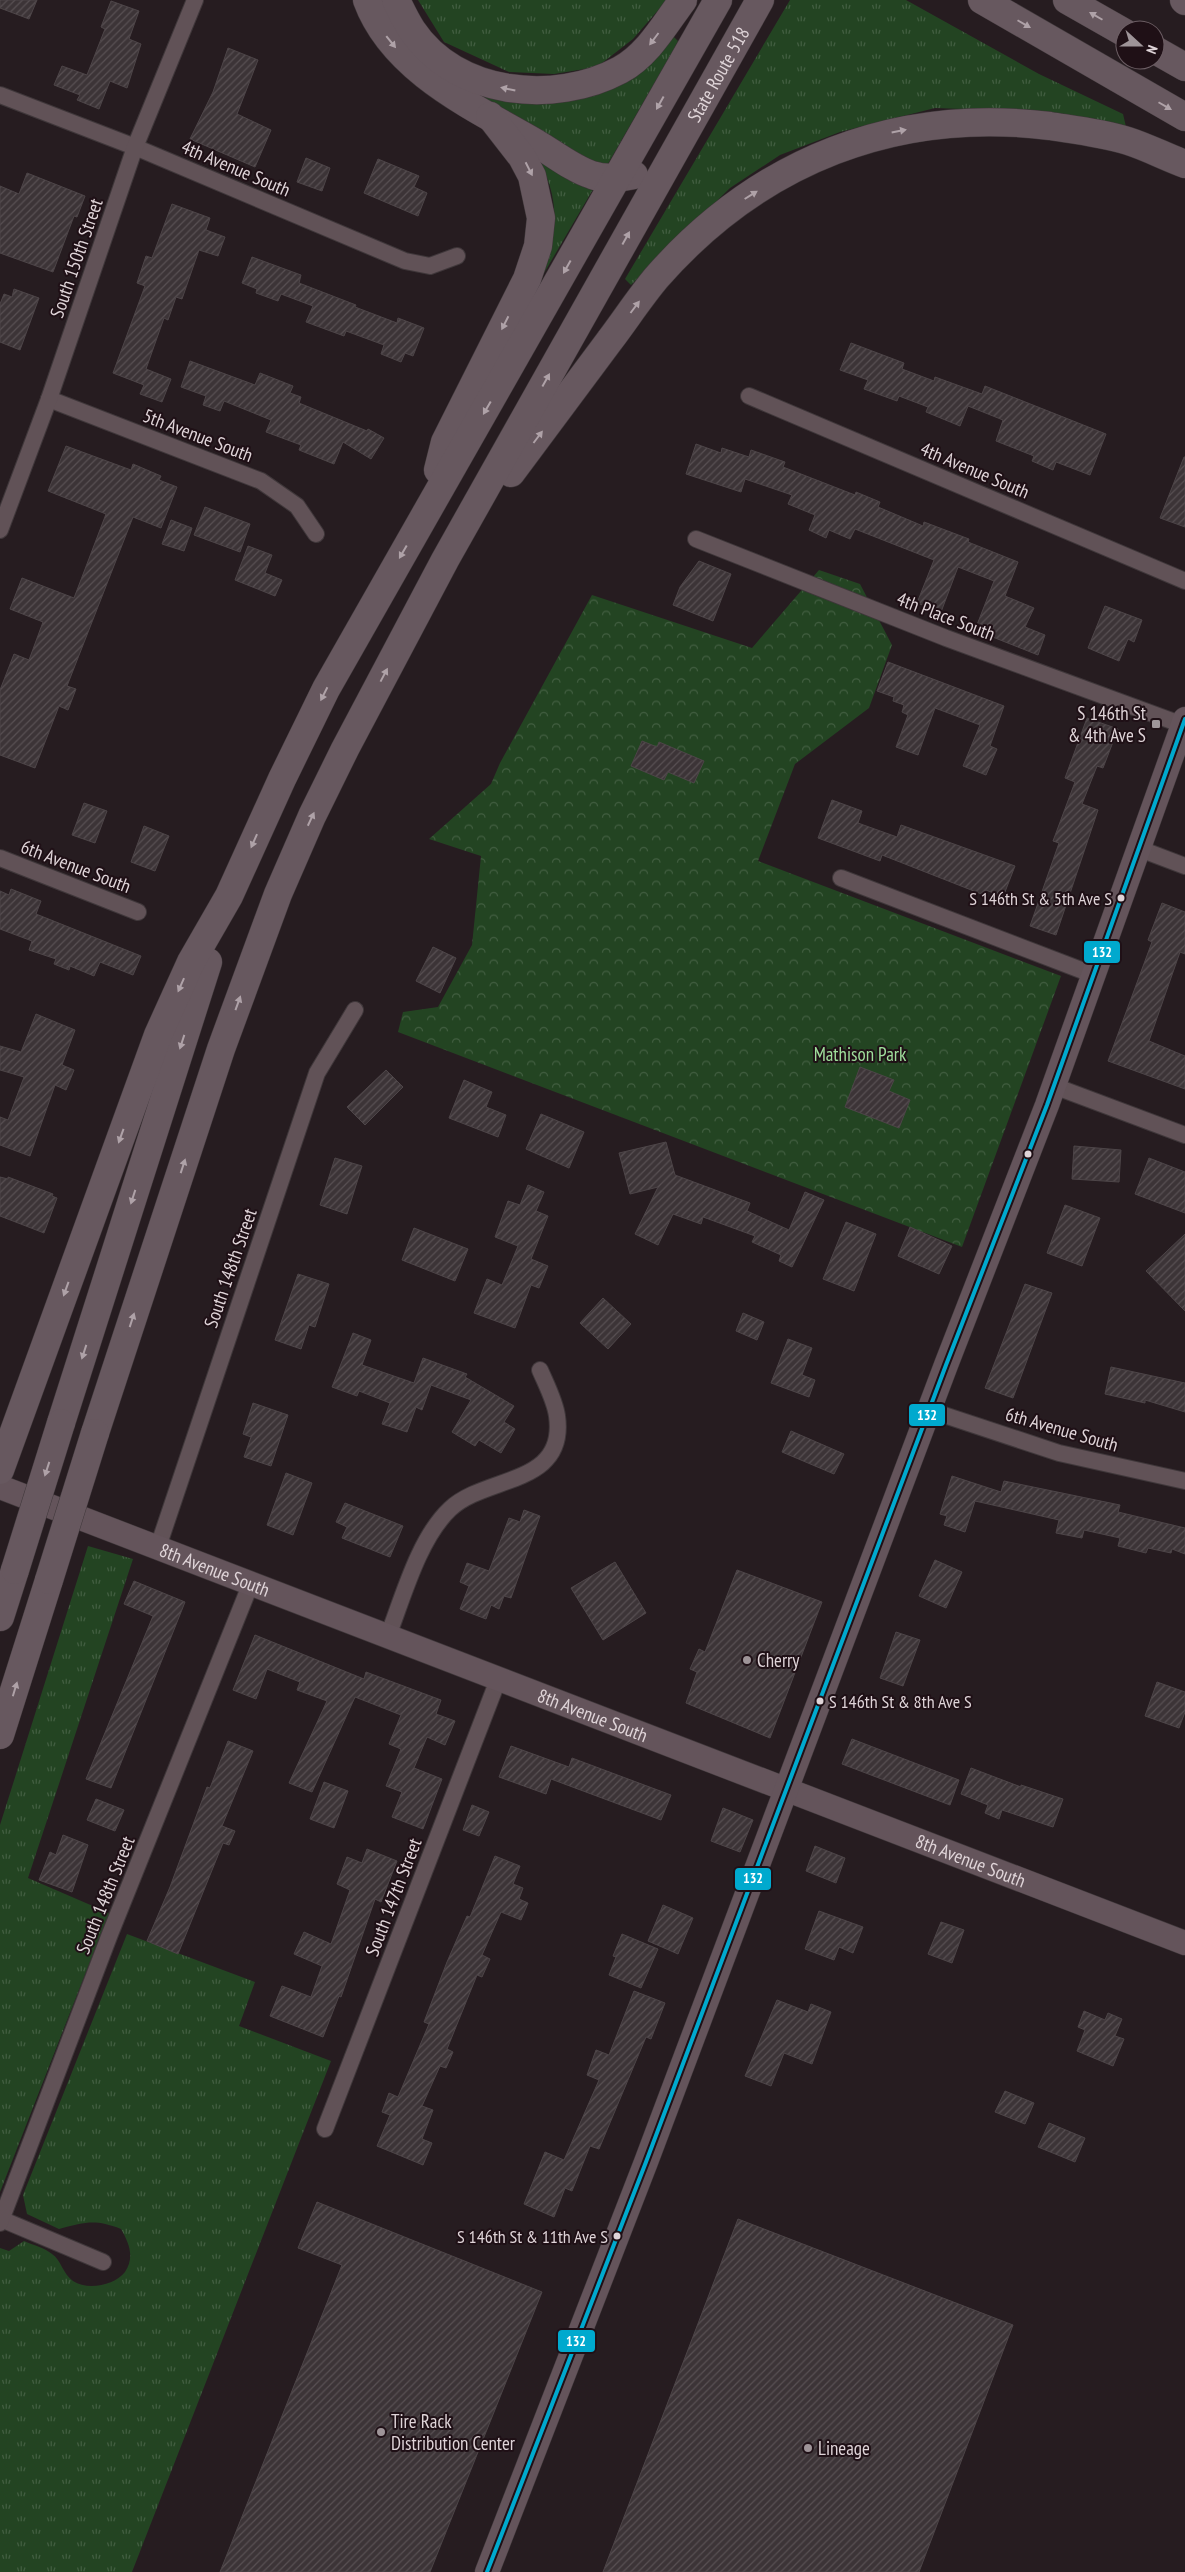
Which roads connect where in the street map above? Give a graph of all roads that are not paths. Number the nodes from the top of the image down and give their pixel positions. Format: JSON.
{"nodes":[{"id":1,"x":195,"y":0,"type":"edge"},
{"id":2,"x":366,"y":0,"type":"edge"},
{"id":3,"x":396,"y":0,"type":"edge"},
{"id":4,"x":683,"y":0,"type":"edge"},
{"id":5,"x":718,"y":0,"type":"edge"},
{"id":6,"x":760,"y":0,"type":"edge"},
{"id":7,"x":982,"y":0,"type":"edge"},
{"id":8,"x":1068,"y":0,"type":"edge"},
{"id":9,"x":1115,"y":27,"type":"edge"},
{"id":10,"x":1165,"y":56,"type":"edge"},
{"id":11,"x":1185,"y":67,"type":"edge"},
{"id":12,"x":0,"y":95,"type":"edge"},
{"id":13,"x":490,"y":116,"type":"junction"},
{"id":14,"x":1185,"y":117,"type":"edge"},
{"id":15,"x":135,"y":147,"type":"junction"},
{"id":16,"x":675,"y":149,"type":"junction"},
{"id":17,"x":1185,"y":164,"type":"edge"},
{"id":18,"x":617,"y":178,"type":"junction"},
{"id":19,"x":457,"y":256,"type":"dead end"},
{"id":20,"x":749,"y":396,"type":"dead end"},
{"id":21,"x":49,"y":399,"type":"junction"},
{"id":22,"x":428,"y":510,"type":"junction"},
{"id":23,"x":0,"y":530,"type":"edge"},
{"id":24,"x":316,"y":534,"type":"dead end"},
{"id":25,"x":696,"y":539,"type":"dead end"},
{"id":26,"x":445,"y":560,"type":"junction"},
{"id":27,"x":1185,"y":581,"type":"edge"},
{"id":28,"x":1184,"y":722,"type":"edge"},
{"id":29,"x":1140,"y":849,"type":"junction"},
{"id":30,"x":0,"y":858,"type":"edge"},
{"id":31,"x":1185,"y":866,"type":"edge"},
{"id":32,"x":841,"y":878,"type":"dead end"},
{"id":33,"x":228,"y":896,"type":"junction"},
{"id":34,"x":138,"y":912,"type":"dead end"},
{"id":35,"x":1094,"y":975,"type":"junction"},
{"id":36,"x":355,"y":1010,"type":"dead end"},
{"id":37,"x":1054,"y":1086,"type":"junction"},
{"id":38,"x":1185,"y":1135,"type":"edge"},
{"id":39,"x":540,"y":1370,"type":"dead end"},
{"id":40,"x":929,"y":1410,"type":"junction"},
{"id":41,"x":0,"y":1470,"type":"edge"},
{"id":42,"x":1185,"y":1481,"type":"edge"},
{"id":43,"x":0,"y":1487,"type":"edge"},
{"id":44,"x":158,"y":1546,"type":"junction"},
{"id":45,"x":251,"y":1583,"type":"junction"},
{"id":46,"x":0,"y":1618,"type":"edge"},
{"id":47,"x":388,"y":1636,"type":"junction"},
{"id":48,"x":498,"y":1680,"type":"junction"},
{"id":49,"x":0,"y":1735,"type":"edge"},
{"id":50,"x":786,"y":1791,"type":"junction"},
{"id":51,"x":1185,"y":1943,"type":"edge"},
{"id":52,"x":325,"y":2128,"type":"dead end"},
{"id":53,"x":1,"y":2221,"type":"edge"},
{"id":54,"x":103,"y":2262,"type":"dead end"},
{"id":55,"x":487,"y":2572,"type":"edge"}],
"edges":[{"from":1,"to":15,"type":"street","name":"South 150th Street"},
{"from":2,"to":13,"type":"highway","one_way":true},
{"from":4,"to":3,"type":"highway","one_way":true},
{"from":5,"to":18,"type":"highway","one_way":true},
{"from":6,"to":16,"type":"highway","name":"State Route 518"},
{"from":7,"to":14,"type":"highway","one_way":true},
{"from":9,"to":8,"type":"highway","one_way":true},
{"from":10,"to":11,"type":"highway"},
{"from":12,"to":15,"type":"street","name":"4th Avenue South"},
{"from":13,"to":18,"type":"highway"},
{"from":13,"to":22,"type":"highway","one_way":true},
{"from":15,"to":19,"type":"street","name":"4th Avenue South"},
{"from":15,"to":21,"type":"street","name":"South 150th Street"},
{"from":16,"to":18,"type":"highway"},
{"from":26,"to":16,"type":"highway","name":"State Route 518","one_way":true},
{"from":26,"to":17,"type":"highway","one_way":true},
{"from":18,"to":22,"type":"highway","one_way":true},
{"from":20,"to":27,"type":"street","name":"4th Avenue South"},
{"from":21,"to":23,"type":"street","name":"South 150th Street"},
{"from":21,"to":24,"type":"street","name":"5th Avenue South"},
{"from":22,"to":33,"type":"highway","one_way":true},
{"from":25,"to":28,"type":"street","name":"4th Place South"},
{"from":49,"to":26,"type":"highway","one_way":true,"bridge":true},
{"from":28,"to":29,"type":"street"},
{"from":29,"to":31,"type":"street"},
{"from":29,"to":35,"type":"street"},
{"from":30,"to":34,"type":"street","name":"6th Avenue South"},
{"from":32,"to":35,"type":"street"},
{"from":33,"to":41,"type":"highway","one_way":true},
{"from":33,"to":46,"type":"highway","one_way":true,"bridge":true},
{"from":35,"to":37,"type":"street"},
{"from":36,"to":44,"type":"street","name":"South 148th Street"},
{"from":37,"to":38,"type":"street"},
{"from":37,"to":40,"type":"street"},
{"from":39,"to":47,"type":"street"},
{"from":40,"to":42,"type":"street","name":"6th Avenue South"},
{"from":40,"to":50,"type":"street"},
{"from":43,"to":44,"type":"street","name":"8th Avenue South"},
{"from":44,"to":45,"type":"street","name":"8th Avenue South"},
{"from":45,"to":47,"type":"street","name":"8th Avenue South"},
{"from":45,"to":53,"type":"street","name":"South 148th Street"},
{"from":47,"to":48,"type":"street","name":"8th Avenue South"},
{"from":48,"to":50,"type":"street","name":"8th Avenue South"},
{"from":48,"to":52,"type":"street","name":"South 147th Street"},
{"from":50,"to":51,"type":"street","name":"8th Avenue South"},
{"from":50,"to":55,"type":"street"},
{"from":53,"to":54,"type":"street"}]}
